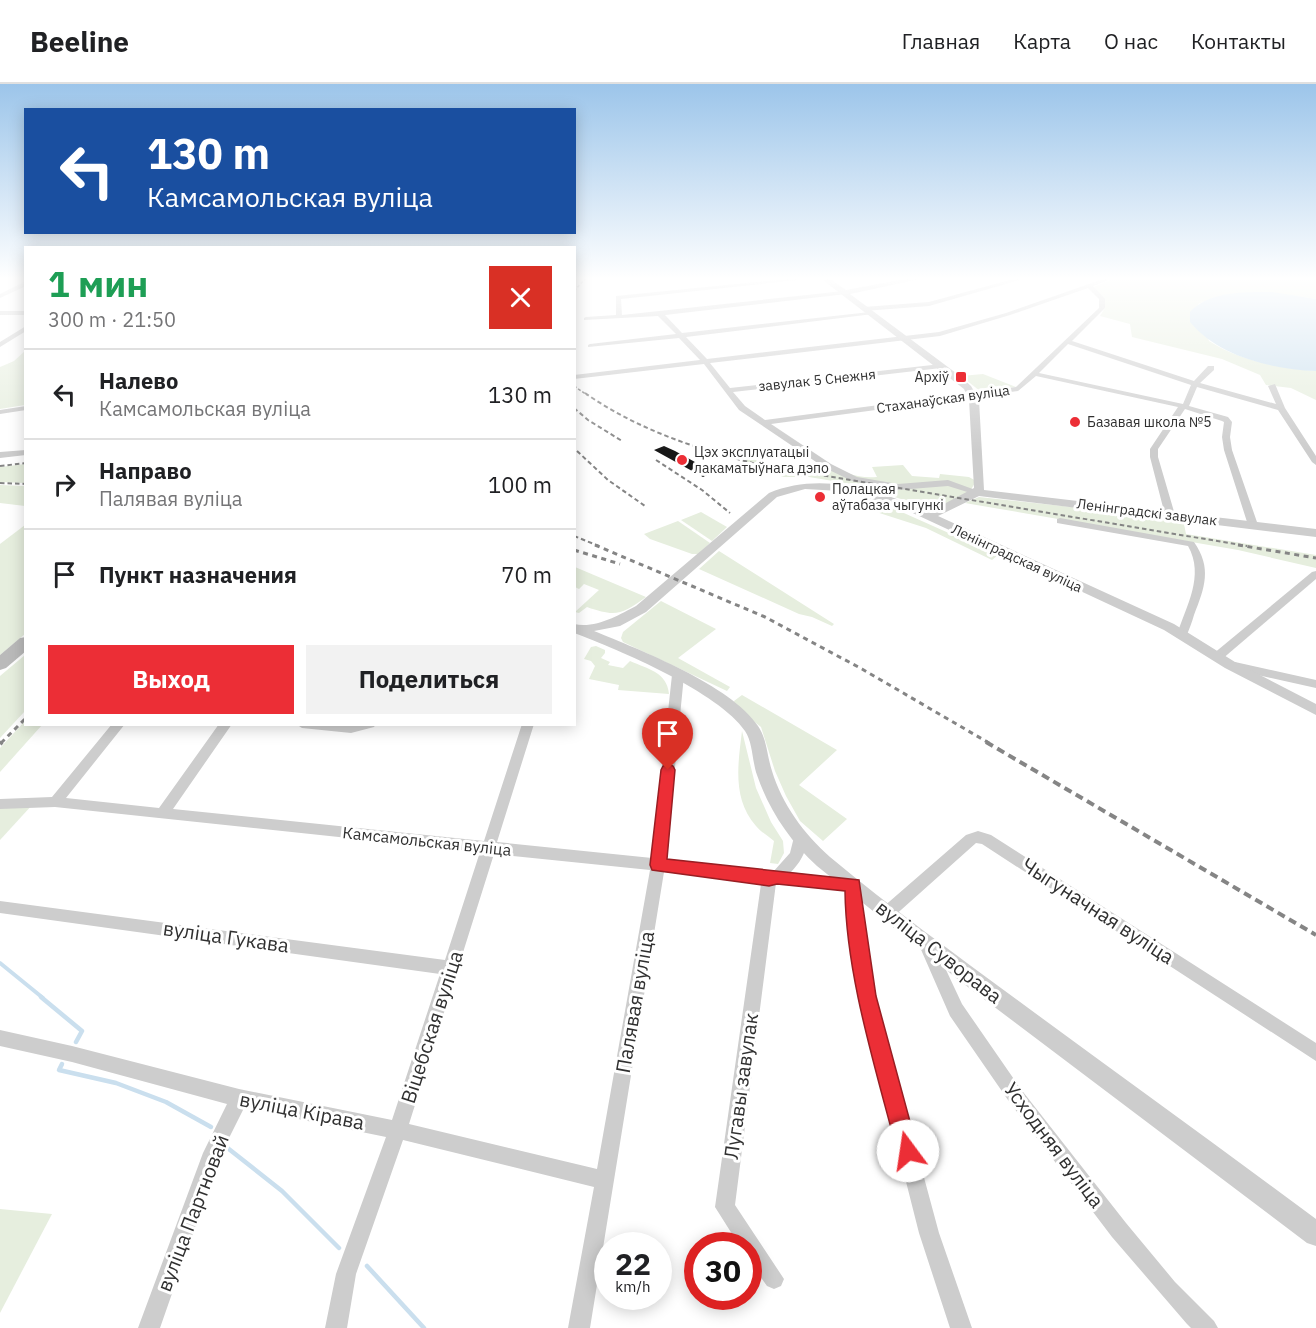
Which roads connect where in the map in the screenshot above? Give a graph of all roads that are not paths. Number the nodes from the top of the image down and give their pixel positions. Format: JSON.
{"nodes":[{"id":1,"x":15,"y":335,"type":"edge"},
{"id":2,"x":696,"y":335,"type":"edge"},
{"id":3,"x":898,"y":335,"type":"edge"},
{"id":4,"x":928,"y":335,"type":"edge"},
{"id":5,"x":1077,"y":335,"type":"edge"},
{"id":6,"x":682,"y":337,"type":"junction"},
{"id":7,"x":903,"y":339,"type":"junction"},
{"id":8,"x":1070,"y":342,"type":"junction"},
{"id":9,"x":0,"y":345,"type":"edge"},
{"id":10,"x":590,"y":346,"type":"dead end"},
{"id":11,"x":706,"y":362,"type":"junction"},
{"id":12,"x":941,"y":366,"type":"junction"},
{"id":13,"x":1211,"y":368,"type":"dead end"},
{"id":14,"x":1036,"y":374,"type":"junction"},
{"id":15,"x":576,"y":377,"type":"edge"},
{"id":16,"x":1196,"y":384,"type":"junction"},
{"id":17,"x":1272,"y":386,"type":"dead end"},
{"id":18,"x":728,"y":390,"type":"junction"},
{"id":19,"x":972,"y":395,"type":"junction"},
{"id":20,"x":1183,"y":406,"type":"junction"},
{"id":21,"x":24,"y":408,"type":"edge"},
{"id":22,"x":1281,"y":408,"type":"junction"},
{"id":23,"x":0,"y":412,"type":"edge"},
{"id":24,"x":762,"y":423,"type":"junction"},
{"id":25,"x":24,"y":452,"type":"edge"},
{"id":26,"x":0,"y":455,"type":"edge"},
{"id":27,"x":1316,"y":462,"type":"edge"},
{"id":28,"x":977,"y":492,"type":"junction"},
{"id":29,"x":1170,"y":515,"type":"junction"},
{"id":30,"x":928,"y":517,"type":"junction"},
{"id":31,"x":1060,"y":521,"type":"dead end"},
{"id":32,"x":1253,"y":525,"type":"junction"},
{"id":33,"x":1316,"y":533,"type":"edge"},
{"id":34,"x":1144,"y":535,"type":"junction"},
{"id":35,"x":1145,"y":550,"type":"dead end"},
{"id":36,"x":1316,"y":574,"type":"edge"},
{"id":37,"x":576,"y":629,"type":"edge"},
{"id":38,"x":1182,"y":635,"type":"junction"},
{"id":39,"x":24,"y":644,"type":"edge"},
{"id":40,"x":1217,"y":657,"type":"junction"},
{"id":41,"x":0,"y":664,"type":"edge"},
{"id":42,"x":1230,"y":665,"type":"junction"},
{"id":43,"x":678,"y":675,"type":"junction"},
{"id":44,"x":1316,"y":684,"type":"edge"},
{"id":45,"x":1316,"y":710,"type":"edge"},
{"id":46,"x":117,"y":726,"type":"edge"},
{"id":47,"x":225,"y":726,"type":"edge"},
{"id":48,"x":322,"y":726,"type":"edge"},
{"id":49,"x":366,"y":726,"type":"edge"},
{"id":50,"x":527,"y":726,"type":"edge"},
{"id":51,"x":55,"y":802,"type":"junction"},
{"id":52,"x":0,"y":804,"type":"edge"},
{"id":53,"x":162,"y":814,"type":"junction"},
{"id":54,"x":800,"y":837,"type":"junction"},
{"id":55,"x":490,"y":847,"type":"junction"},
{"id":56,"x":658,"y":865,"type":"junction"},
{"id":57,"x":773,"y":878,"type":"junction"},
{"id":58,"x":853,"y":885,"type":"junction"},
{"id":59,"x":0,"y":907,"type":"edge"},
{"id":60,"x":887,"y":913,"type":"junction"},
{"id":61,"x":927,"y":945,"type":"junction"},
{"id":62,"x":452,"y":968,"type":"junction"},
{"id":63,"x":0,"y":1038,"type":"edge"},
{"id":64,"x":1316,"y":1053,"type":"edge"},
{"id":65,"x":239,"y":1098,"type":"junction"},
{"id":66,"x":398,"y":1130,"type":"junction"},
{"id":67,"x":605,"y":1180,"type":"junction"},
{"id":68,"x":1316,"y":1234,"type":"edge"},
{"id":69,"x":774,"y":1279,"type":"dead end"},
{"id":70,"x":583,"y":1325,"type":"edge"},
{"id":71,"x":149,"y":1328,"type":"edge"},
{"id":72,"x":336,"y":1328,"type":"edge"},
{"id":73,"x":961,"y":1328,"type":"edge"},
{"id":74,"x":1207,"y":1328,"type":"edge"}],
"edges":[{"from":1,"to":9,"type":"street"},
{"from":2,"to":6,"type":"street"},
{"from":3,"to":7,"type":"street"},
{"from":4,"to":7,"type":"street"},
{"from":5,"to":8,"type":"street","name":"Стаханаўская вуліца"},
{"from":6,"to":10,"type":"street"},
{"from":6,"to":11,"type":"street"},
{"from":7,"to":11,"type":"street"},
{"from":7,"to":12,"type":"street"},
{"from":8,"to":14,"type":"street","name":"Стаханаўская вуліца"},
{"from":8,"to":16,"type":"street"},
{"from":11,"to":15,"type":"street"},
{"from":11,"to":18,"type":"street"},
{"from":12,"to":18,"type":"street","name":"завулак 5 Снежня"},
{"from":12,"to":19,"type":"street"},
{"from":13,"to":16,"type":"street"},
{"from":14,"to":19,"type":"street","name":"Стаханаўская вуліца"},
{"from":14,"to":20,"type":"street"},
{"from":16,"to":20,"type":"street"},
{"from":16,"to":22,"type":"street"},
{"from":17,"to":22,"type":"street"},
{"from":18,"to":24,"type":"street"},
{"from":19,"to":24,"type":"street","name":"Стаханаўская вуліца"},
{"from":19,"to":28,"type":"street"},
{"from":20,"to":29,"type":"street"},
{"from":20,"to":32,"type":"street"},
{"from":21,"to":23,"type":"street"},
{"from":22,"to":27,"type":"street"},
{"from":24,"to":28,"type":"street"},
{"from":25,"to":26,"type":"street"},
{"from":28,"to":29,"type":"street","name":"Ленінградскі завулак"},
{"from":28,"to":30,"type":"street","name":"Ленінградская вуліца"},
{"from":29,"to":32,"type":"street","name":"Ленінградскі завулак"},
{"from":30,"to":37,"type":"street"},
{"from":30,"to":38,"type":"street","name":"Ленінградская вуліца"},
{"from":31,"to":34,"type":"street"},
{"from":32,"to":33,"type":"street","name":"Ленінградскі завулак"},
{"from":34,"to":35,"type":"street"},
{"from":34,"to":38,"type":"street"},
{"from":36,"to":40,"type":"street"},
{"from":37,"to":43,"type":"street","name":"вуліца Суворава"},
{"from":38,"to":40,"type":"street","name":"Ленінградская вуліца"},
{"from":39,"to":41,"type":"main road"},
{"from":40,"to":42,"type":"street","name":"Ленінградская вуліца"},
{"from":42,"to":44,"type":"street"},
{"from":42,"to":45,"type":"street","name":"Ленінградская вуліца"},
{"from":43,"to":54,"type":"street","name":"вуліца Суворава"},
{"from":43,"to":56,"type":"street","name":"Палявая вуліца"},
{"from":46,"to":51,"type":"street"},
{"from":47,"to":53,"type":"street"},
{"from":48,"to":49,"type":"street"},
{"from":50,"to":55,"type":"street","name":"Віцебская вуліца"},
{"from":51,"to":52,"type":"street","name":"Камсамольская вуліца"},
{"from":51,"to":53,"type":"street","name":"Камсамольская вуліца"},
{"from":53,"to":55,"type":"street","name":"Камсамольская вуліца"},
{"from":54,"to":57,"type":"street"},
{"from":54,"to":58,"type":"street","name":"вуліца Суворава"},
{"from":55,"to":56,"type":"street","name":"Камсамольская вуліца"},
{"from":55,"to":62,"type":"street","name":"Віцебская вуліца"},
{"from":56,"to":57,"type":"street","name":"Камсамольская вуліца"},
{"from":56,"to":67,"type":"street","name":"Палявая вуліца"},
{"from":57,"to":58,"type":"street","name":"Камсамольская вуліца"},
{"from":57,"to":69,"type":"street","name":"Лугавы завулак"},
{"from":58,"to":60,"type":"street","name":"вуліца Суворава"},
{"from":58,"to":73,"type":"street"},
{"from":59,"to":62,"type":"street","name":"вуліца Гукава"},
{"from":60,"to":61,"type":"street","name":"вуліца Суворава"},
{"from":60,"to":64,"type":"street","name":"Чыгуначная вуліца"},
{"from":61,"to":68,"type":"street","name":"вуліца Суворава"},
{"from":61,"to":74,"type":"street","name":"Усходняя вуліца"},
{"from":62,"to":66,"type":"street","name":"Віцебская вуліца"},
{"from":63,"to":65,"type":"street","name":"вуліца Кірава"},
{"from":65,"to":66,"type":"street","name":"вуліца Кірава"},
{"from":65,"to":71,"type":"street","name":"вуліца Партновай"},
{"from":66,"to":67,"type":"street","name":"вуліца Кірава"},
{"from":66,"to":72,"type":"street","name":"Віцебская вуліца"},
{"from":67,"to":70,"type":"street","name":"Палявая вуліца"}]}
